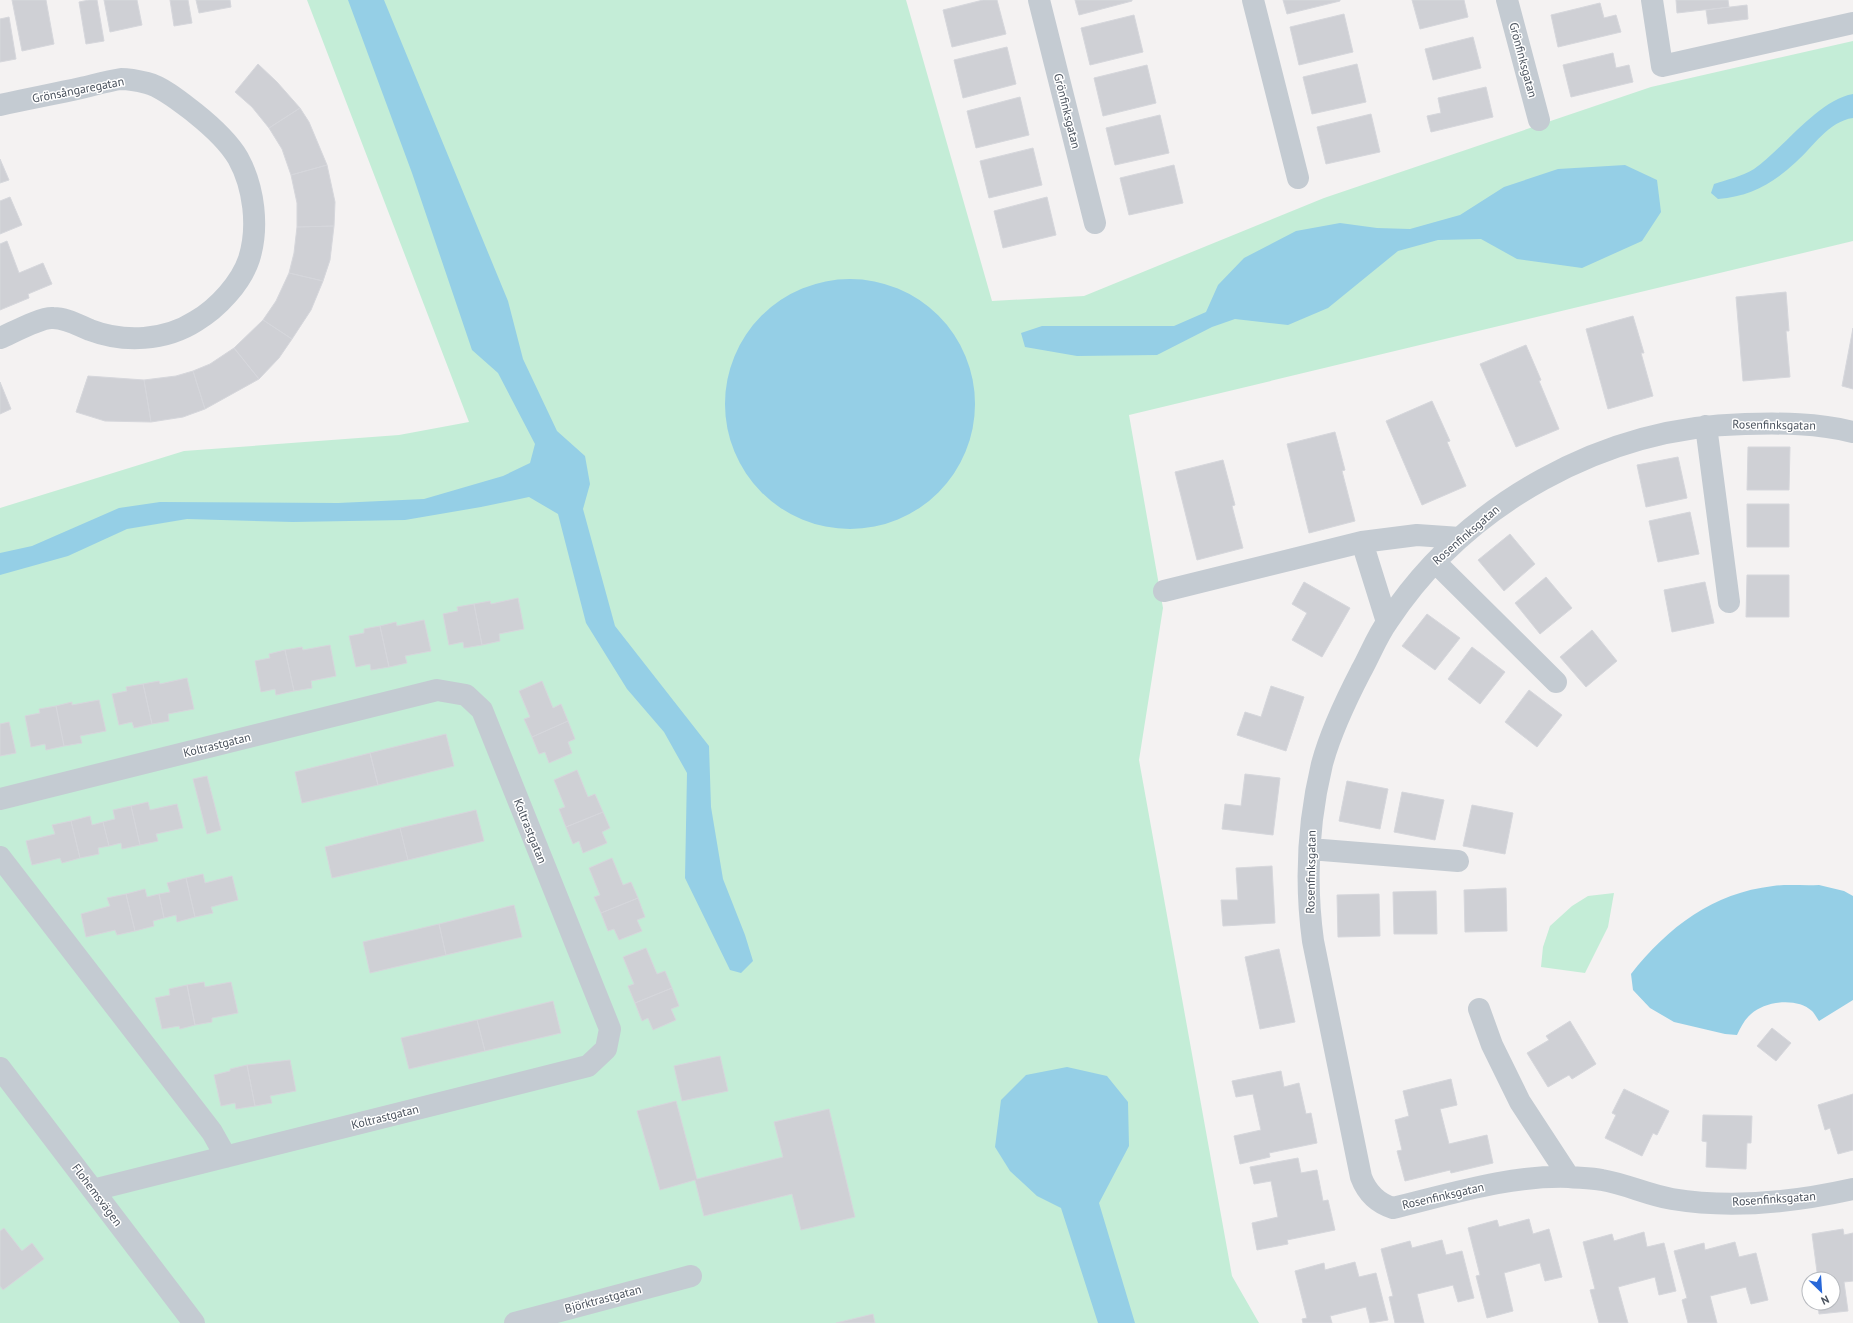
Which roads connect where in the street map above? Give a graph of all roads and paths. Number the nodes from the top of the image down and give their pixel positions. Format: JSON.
{"nodes":[{"id":1,"x":1039,"y":0,"type":"edge"},
{"id":2,"x":1253,"y":0,"type":"edge"},
{"id":3,"x":1507,"y":0,"type":"edge"},
{"id":4,"x":1652,"y":0,"type":"edge"},
{"id":5,"x":1853,"y":23,"type":"edge"},
{"id":6,"x":0,"y":105,"type":"edge"},
{"id":7,"x":1539,"y":120,"type":"dead end"},
{"id":8,"x":1298,"y":178,"type":"dead end"},
{"id":9,"x":1095,"y":223,"type":"dead end"},
{"id":10,"x":0,"y":338,"type":"edge"},
{"id":11,"x":1706,"y":426,"type":"junction"},
{"id":12,"x":1853,"y":432,"type":"edge"},
{"id":13,"x":1460,"y":538,"type":"junction"},
{"id":14,"x":1362,"y":542,"type":"junction"},
{"id":15,"x":1435,"y":562,"type":"junction"},
{"id":16,"x":1164,"y":591,"type":"dead end"},
{"id":17,"x":1729,"y":602,"type":"dead end"},
{"id":18,"x":1387,"y":622,"type":"junction"},
{"id":19,"x":1556,"y":682,"type":"dead end"},
{"id":20,"x":0,"y":799,"type":"edge"},
{"id":21,"x":1310,"y":848,"type":"junction"},
{"id":22,"x":0,"y":857,"type":"edge"},
{"id":23,"x":1458,"y":861,"type":"dead end"},
{"id":24,"x":1479,"y":1009,"type":"dead end"},
{"id":25,"x":0,"y":1068,"type":"edge"},
{"id":26,"x":226,"y":1157,"type":"junction"},
{"id":27,"x":1569,"y":1177,"type":"junction"},
{"id":28,"x":1853,"y":1189,"type":"edge"},
{"id":29,"x":93,"y":1190,"type":"junction"},
{"id":30,"x":690,"y":1276,"type":"dead end"},
{"id":31,"x":194,"y":1323,"type":"edge"},
{"id":32,"x":515,"y":1323,"type":"edge"}],
"edges":[{"from":1,"to":9,"type":"street","name":"Grönfinksgatan"},
{"from":2,"to":8,"type":"street"},
{"from":3,"to":7,"type":"street","name":"Grönfinksgatan"},
{"from":4,"to":5,"type":"street"},
{"from":6,"to":10,"type":"street","name":"Grönsångaregatan"},
{"from":11,"to":12,"type":"street","name":"Rosenfinksgatan"},
{"from":11,"to":13,"type":"street","name":"Rosenfinksgatan"},
{"from":11,"to":17,"type":"street"},
{"from":13,"to":14,"type":"street"},
{"from":13,"to":15,"type":"street","name":"Rosenfinksgatan"},
{"from":14,"to":16,"type":"street"},
{"from":14,"to":18,"type":"street"},
{"from":15,"to":18,"type":"street","name":"Rosenfinksgatan"},
{"from":15,"to":19,"type":"street"},
{"from":18,"to":21,"type":"street","name":"Rosenfinksgatan"},
{"from":20,"to":26,"type":"street","name":"Koltrastgatan"},
{"from":21,"to":23,"type":"street"},
{"from":21,"to":27,"type":"street","name":"Rosenfinksgatan"},
{"from":22,"to":26,"type":"street"},
{"from":24,"to":27,"type":"street"},
{"from":25,"to":29,"type":"street","name":"Flohemsvägen"},
{"from":26,"to":29,"type":"street","name":"Koltrastgatan"},
{"from":27,"to":28,"type":"street","name":"Rosenfinksgatan"},
{"from":29,"to":31,"type":"street","name":"Flohemsvägen"},
{"from":30,"to":32,"type":"street","name":"Björktrastgatan"}]}
